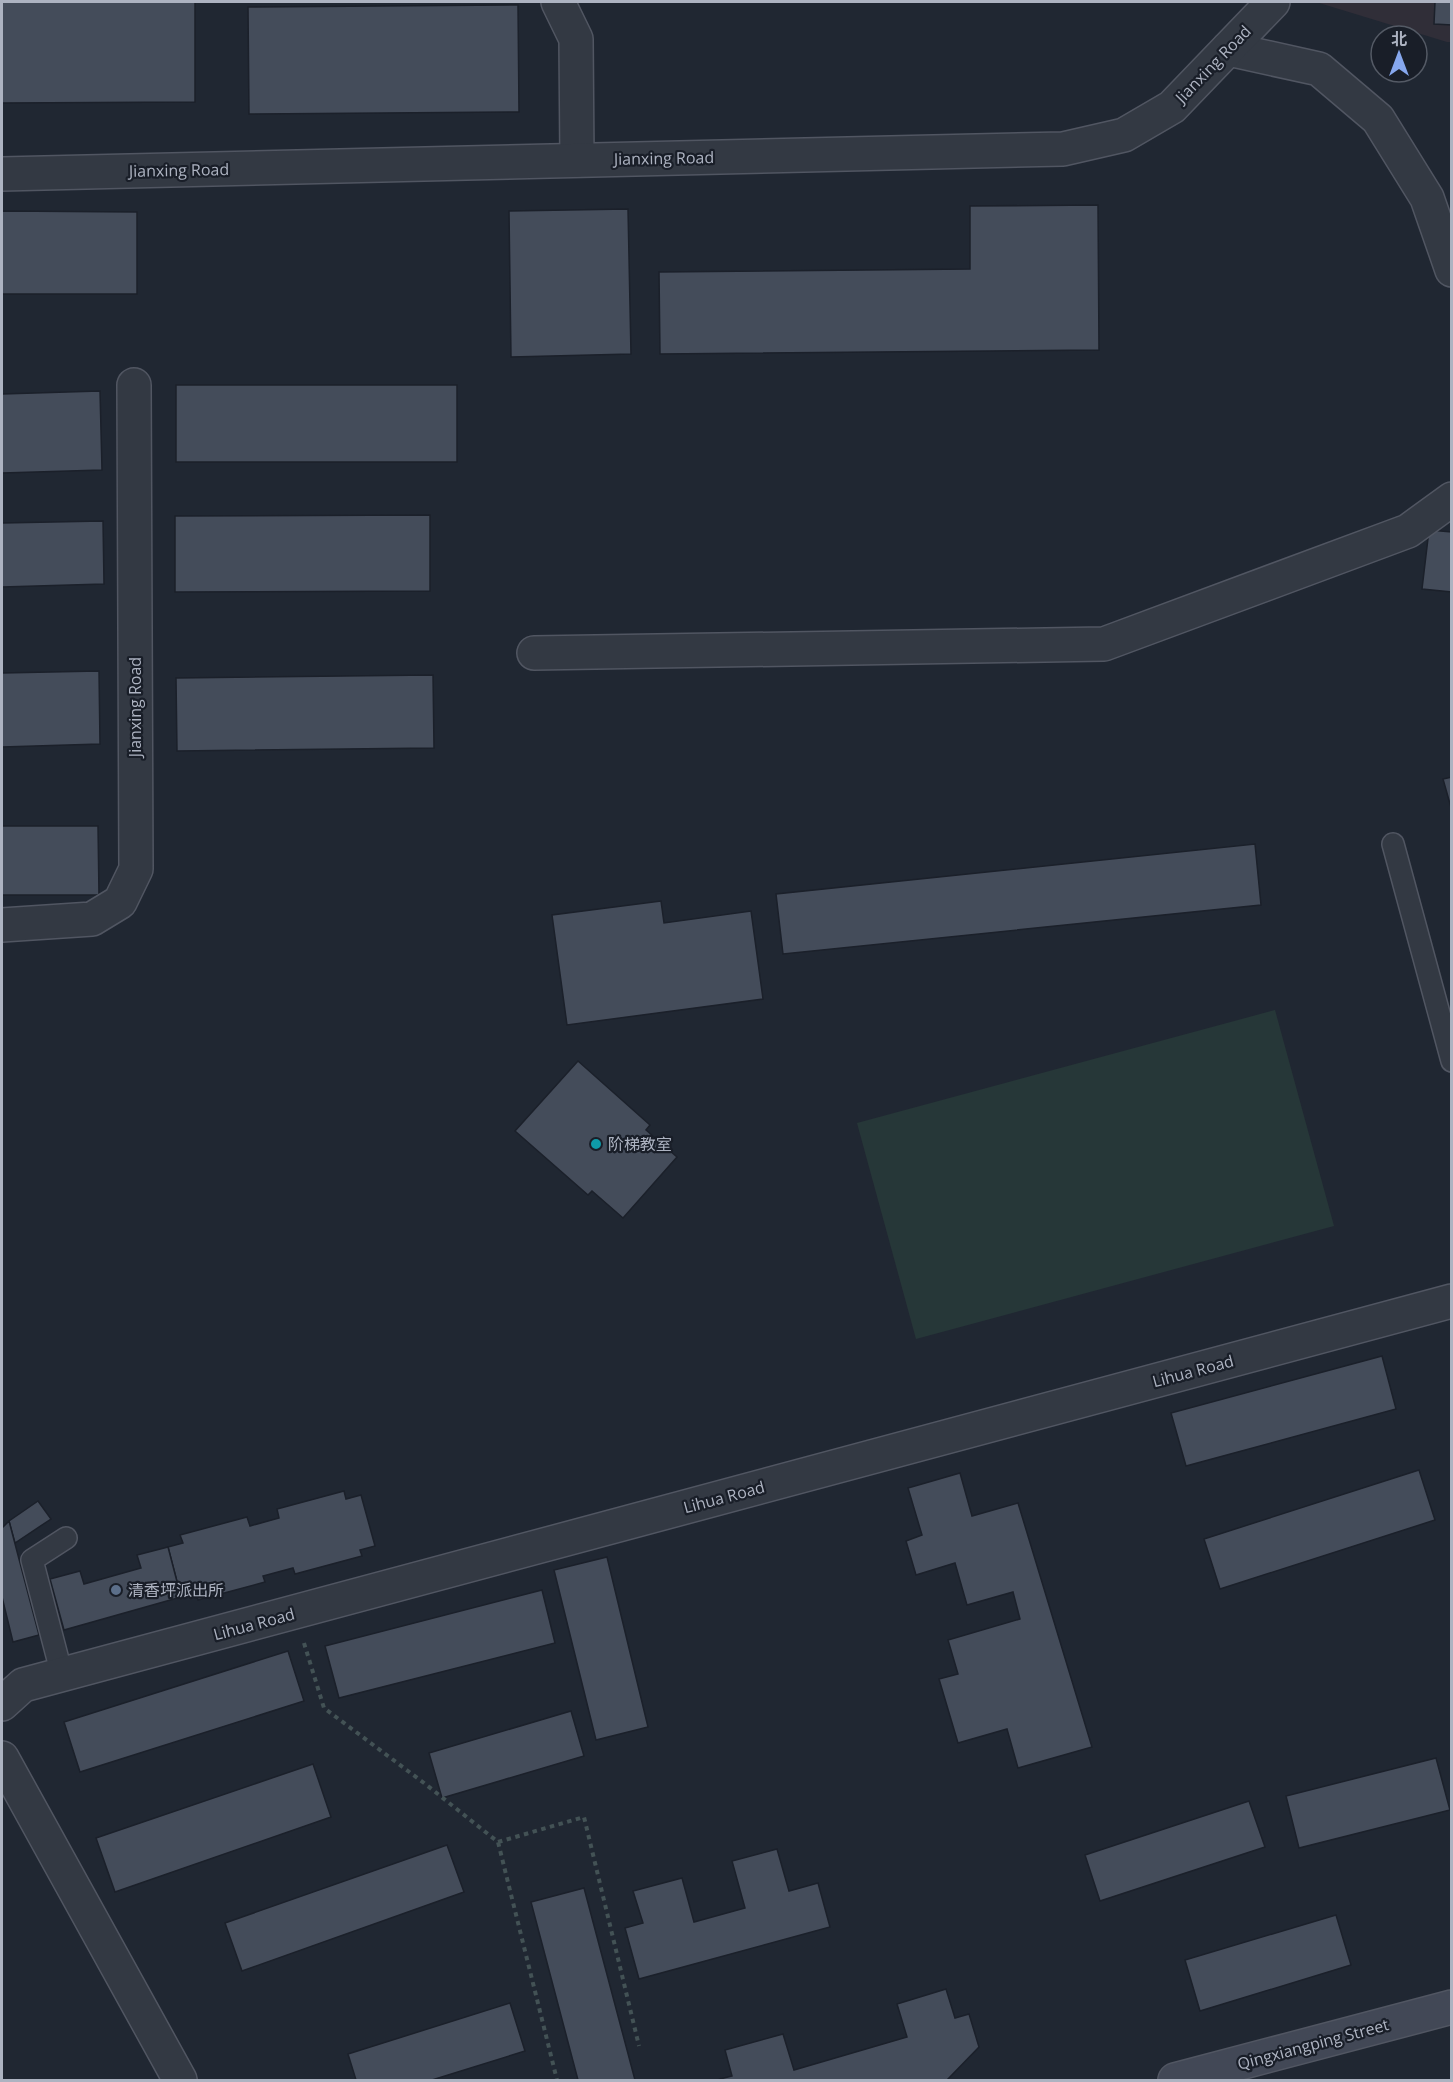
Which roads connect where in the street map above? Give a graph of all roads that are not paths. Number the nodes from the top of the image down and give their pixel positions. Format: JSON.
{"nodes":[{"id":1,"x":558,"y":2,"type":"edge"},
{"id":2,"x":1273,"y":2,"type":"edge"},
{"id":3,"x":1228,"y":49,"type":"junction"},
{"id":4,"x":577,"y":160,"type":"junction"},
{"id":5,"x":2,"y":174,"type":"edge"},
{"id":6,"x":1452,"y":270,"type":"edge"},
{"id":7,"x":134,"y":385,"type":"dead end"},
{"id":8,"x":1452,"y":499,"type":"edge"},
{"id":9,"x":534,"y":653,"type":"dead end"},
{"id":10,"x":1393,"y":844,"type":"dead end"},
{"id":11,"x":2,"y":925,"type":"edge"},
{"id":12,"x":1452,"y":1061,"type":"edge"},
{"id":13,"x":1452,"y":1301,"type":"edge"},
{"id":14,"x":66,"y":1538,"type":"dead end"},
{"id":15,"x":62,"y":1675,"type":"junction"},
{"id":16,"x":2,"y":1704,"type":"edge"},
{"id":17,"x":2,"y":1758,"type":"edge"},
{"id":18,"x":1452,"y":2007,"type":"edge"},
{"id":19,"x":180,"y":2080,"type":"edge"},
{"id":20,"x":1175,"y":2080,"type":"edge"}],
"edges":[{"from":1,"to":4,"type":"street"},
{"from":2,"to":3,"type":"street","name":"Jianxing Road"},
{"from":3,"to":4,"type":"street","name":"Jianxing Road"},
{"from":3,"to":6,"type":"street"},
{"from":4,"to":5,"type":"street","name":"Jianxing Road"},
{"from":7,"to":11,"type":"street","name":"Jianxing Road"},
{"from":8,"to":9,"type":"street"},
{"from":10,"to":12,"type":"lane"},
{"from":13,"to":15,"type":"street","name":"Lihua Road"},
{"from":14,"to":15,"type":"lane"},
{"from":15,"to":16,"type":"street","name":"Lihua Road"},
{"from":17,"to":19,"type":"street"},
{"from":18,"to":20,"type":"street","name":"Qingxiangping Street"}]}
